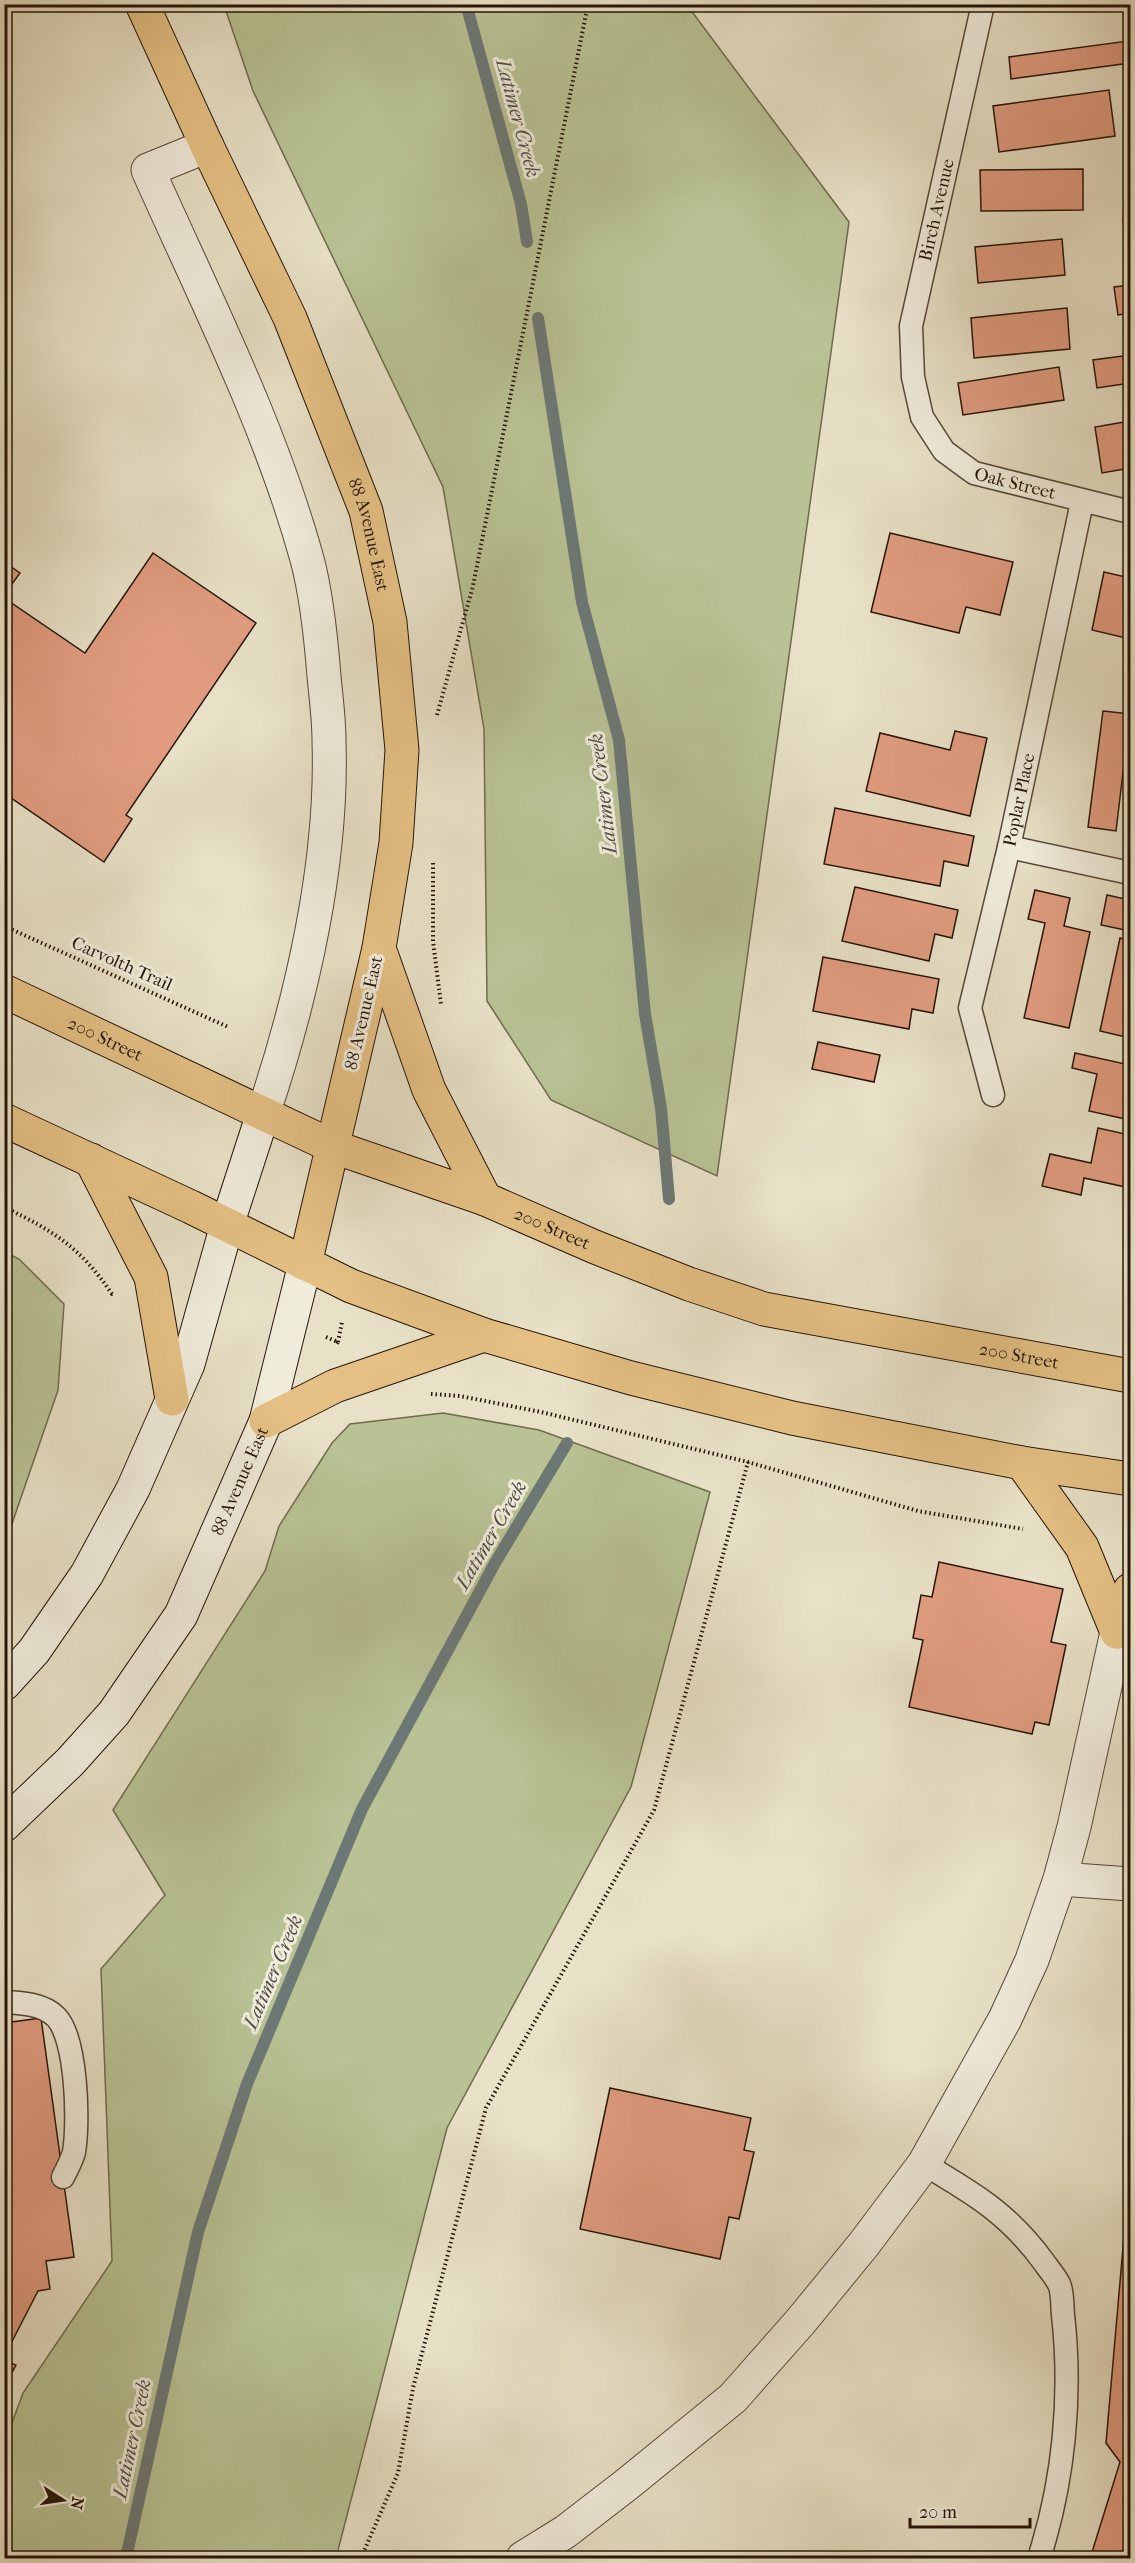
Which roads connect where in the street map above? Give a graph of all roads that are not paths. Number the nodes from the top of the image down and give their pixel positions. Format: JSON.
{"nodes":[{"id":1,"x":142,"y":4,"type":"edge"},
{"id":2,"x":983,"y":4,"type":"edge"},
{"id":3,"x":207,"y":146,"type":"junction"},
{"id":4,"x":922,"y":417,"type":"joint"},
{"id":5,"x":1082,"y":502,"type":"junction"},
{"id":6,"x":1131,"y":512,"type":"edge"},
{"id":7,"x":1009,"y":847,"type":"junction"},
{"id":8,"x":1131,"y":873,"type":"edge"},
{"id":9,"x":379,"y":948,"type":"junction"},
{"id":10,"x":4,"y":991,"type":"edge"},
{"id":11,"x":993,"y":1095,"type":"dead end"},
{"id":12,"x":263,"y":1114,"type":"junction"},
{"id":13,"x":4,"y":1120,"type":"edge"},
{"id":14,"x":334,"y":1147,"type":"junction"},
{"id":15,"x":91,"y":1161,"type":"junction"},
{"id":16,"x":485,"y":1199,"type":"junction"},
{"id":17,"x":227,"y":1225,"type":"junction"},
{"id":18,"x":306,"y":1264,"type":"junction"},
{"id":19,"x":484,"y":1335,"type":"junction"},
{"id":20,"x":1131,"y":1376,"type":"edge"},
{"id":21,"x":172,"y":1399,"type":"junction"},
{"id":22,"x":266,"y":1421,"type":"junction"},
{"id":23,"x":1022,"y":1463,"type":"junction"},
{"id":24,"x":1131,"y":1479,"type":"edge"},
{"id":25,"x":1131,"y":1590,"type":"edge"},
{"id":26,"x":1117,"y":1632,"type":"junction"},
{"id":27,"x":4,"y":1684,"type":"edge"},
{"id":28,"x":4,"y":1825,"type":"edge"},
{"id":29,"x":1060,"y":1879,"type":"junction"},
{"id":30,"x":1131,"y":1884,"type":"edge"},
{"id":31,"x":4,"y":2002,"type":"edge"},
{"id":32,"x":924,"y":2164,"type":"junction"},
{"id":33,"x":63,"y":2177,"type":"dead end"},
{"id":34,"x":524,"y":2559,"type":"edge"},
{"id":35,"x":1039,"y":2559,"type":"edge"}],
"edges":[{"from":1,"to":3,"type":"main road","name":"88 Avenue East"},
{"from":2,"to":4,"type":"lane","name":"Birch Avenue"},
{"from":3,"to":9,"type":"main road","name":"88 Avenue East"},
{"from":3,"to":12,"type":"street"},
{"from":4,"to":5,"type":"lane","name":"Oak Street"},
{"from":5,"to":6,"type":"lane","name":"Oak Street"},
{"from":5,"to":7,"type":"lane","name":"Poplar Place"},
{"from":7,"to":8,"type":"lane"},
{"from":7,"to":11,"type":"lane","name":"Poplar Place"},
{"from":9,"to":14,"type":"main road","name":"88 Avenue East"},
{"from":9,"to":16,"type":"main road"},
{"from":10,"to":12,"type":"main road","name":"200 Street"},
{"from":12,"to":14,"type":"main road","name":"200 Street"},
{"from":12,"to":17,"type":"street"},
{"from":13,"to":15,"type":"main road"},
{"from":14,"to":16,"type":"main road","name":"200 Street"},
{"from":14,"to":18,"type":"main road","name":"88 Avenue East"},
{"from":15,"to":17,"type":"main road"},
{"from":15,"to":21,"type":"main road"},
{"from":16,"to":20,"type":"main road","name":"200 Street"},
{"from":17,"to":18,"type":"main road"},
{"from":17,"to":21,"type":"street"},
{"from":18,"to":19,"type":"main road"},
{"from":18,"to":22,"type":"street","name":"88 Avenue East"},
{"from":19,"to":22,"type":"main road"},
{"from":19,"to":23,"type":"main road"},
{"from":21,"to":27,"type":"street"},
{"from":22,"to":28,"type":"street","name":"88 Avenue East"},
{"from":23,"to":24,"type":"main road"},
{"from":23,"to":26,"type":"main road"},
{"from":25,"to":26,"type":"main road"},
{"from":26,"to":29,"type":"street"},
{"from":29,"to":30,"type":"street"},
{"from":29,"to":32,"type":"street"},
{"from":31,"to":33,"type":"lane"},
{"from":32,"to":34,"type":"street"},
{"from":32,"to":35,"type":"lane"}]}
